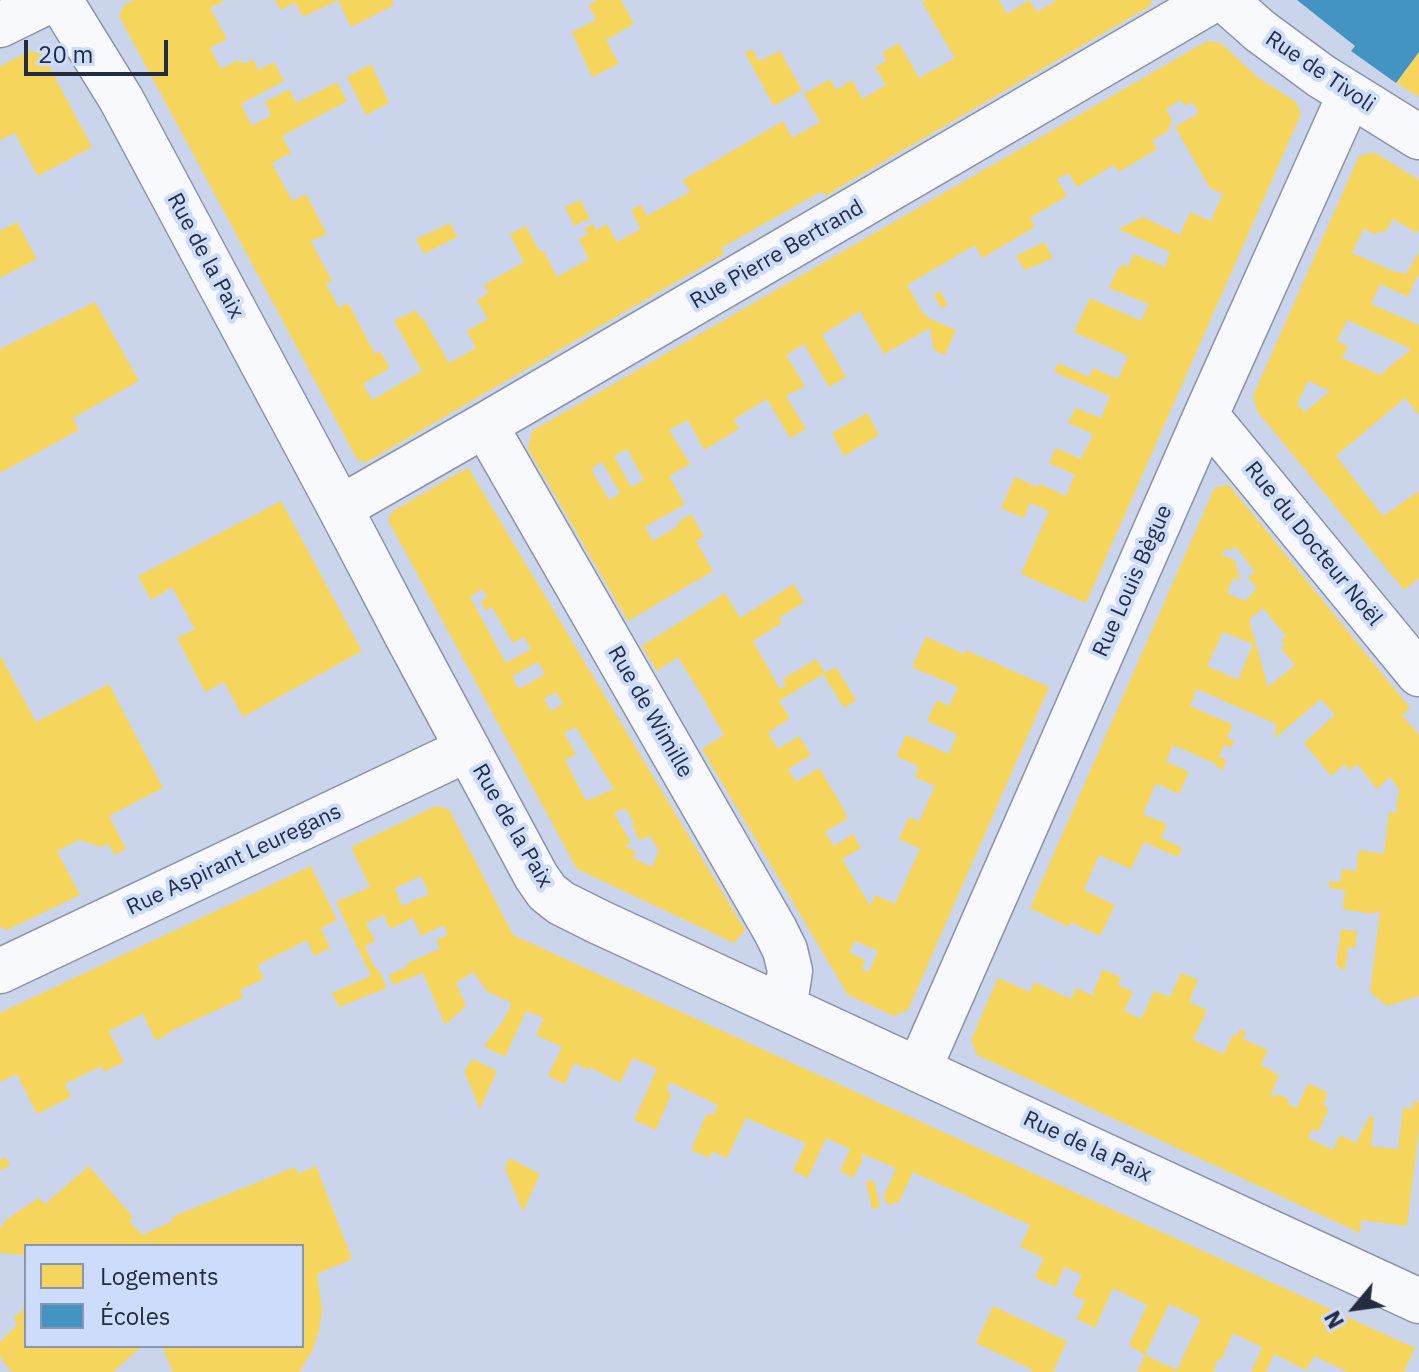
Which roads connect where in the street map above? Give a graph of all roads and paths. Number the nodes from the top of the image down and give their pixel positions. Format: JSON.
{"nodes":[{"id":1,"x":51,"y":0,"type":"edge"},
{"id":2,"x":60,"y":0,"type":"edge"},
{"id":3,"x":1213,"y":0,"type":"edge"},
{"id":4,"x":1225,"y":0,"type":"edge"},
{"id":5,"x":0,"y":25,"type":"edge"},
{"id":6,"x":1350,"y":94,"type":"junction"},
{"id":7,"x":1419,"y":137,"type":"edge"},
{"id":8,"x":1206,"y":415,"type":"junction"},
{"id":9,"x":485,"y":425,"type":"junction"},
{"id":10,"x":340,"y":508,"type":"junction"},
{"id":11,"x":1419,"y":674,"type":"edge"},
{"id":12,"x":468,"y":749,"type":"junction"},
{"id":13,"x":0,"y":971,"type":"edge"},
{"id":14,"x":781,"y":1005,"type":"junction"},
{"id":15,"x":919,"y":1069,"type":"junction"},
{"id":16,"x":1419,"y":1301,"type":"edge"}],
"edges":[{"from":1,"to":5,"type":"street"},
{"from":2,"to":10,"type":"street","name":"Rue de la Paix"},
{"from":3,"to":9,"type":"street","name":"Rue Pierre Bertrand"},
{"from":4,"to":6,"type":"street","name":"Rue de Tivoli"},
{"from":6,"to":7,"type":"street","name":"Rue de Tivoli"},
{"from":6,"to":8,"type":"street","name":"Rue Louis Bègue"},
{"from":8,"to":11,"type":"street","name":"Rue du Docteur Noël"},
{"from":8,"to":15,"type":"street","name":"Rue Louis Bègue"},
{"from":9,"to":10,"type":"street","name":"Rue Pierre Bertrand"},
{"from":9,"to":14,"type":"street","name":"Rue de Wimille"},
{"from":10,"to":12,"type":"street","name":"Rue de la Paix"},
{"from":12,"to":13,"type":"street","name":"Rue Aspirant Leuregans"},
{"from":12,"to":14,"type":"street","name":"Rue de la Paix"},
{"from":14,"to":15,"type":"street","name":"Rue de la Paix"},
{"from":15,"to":16,"type":"street","name":"Rue de la Paix"}]}
